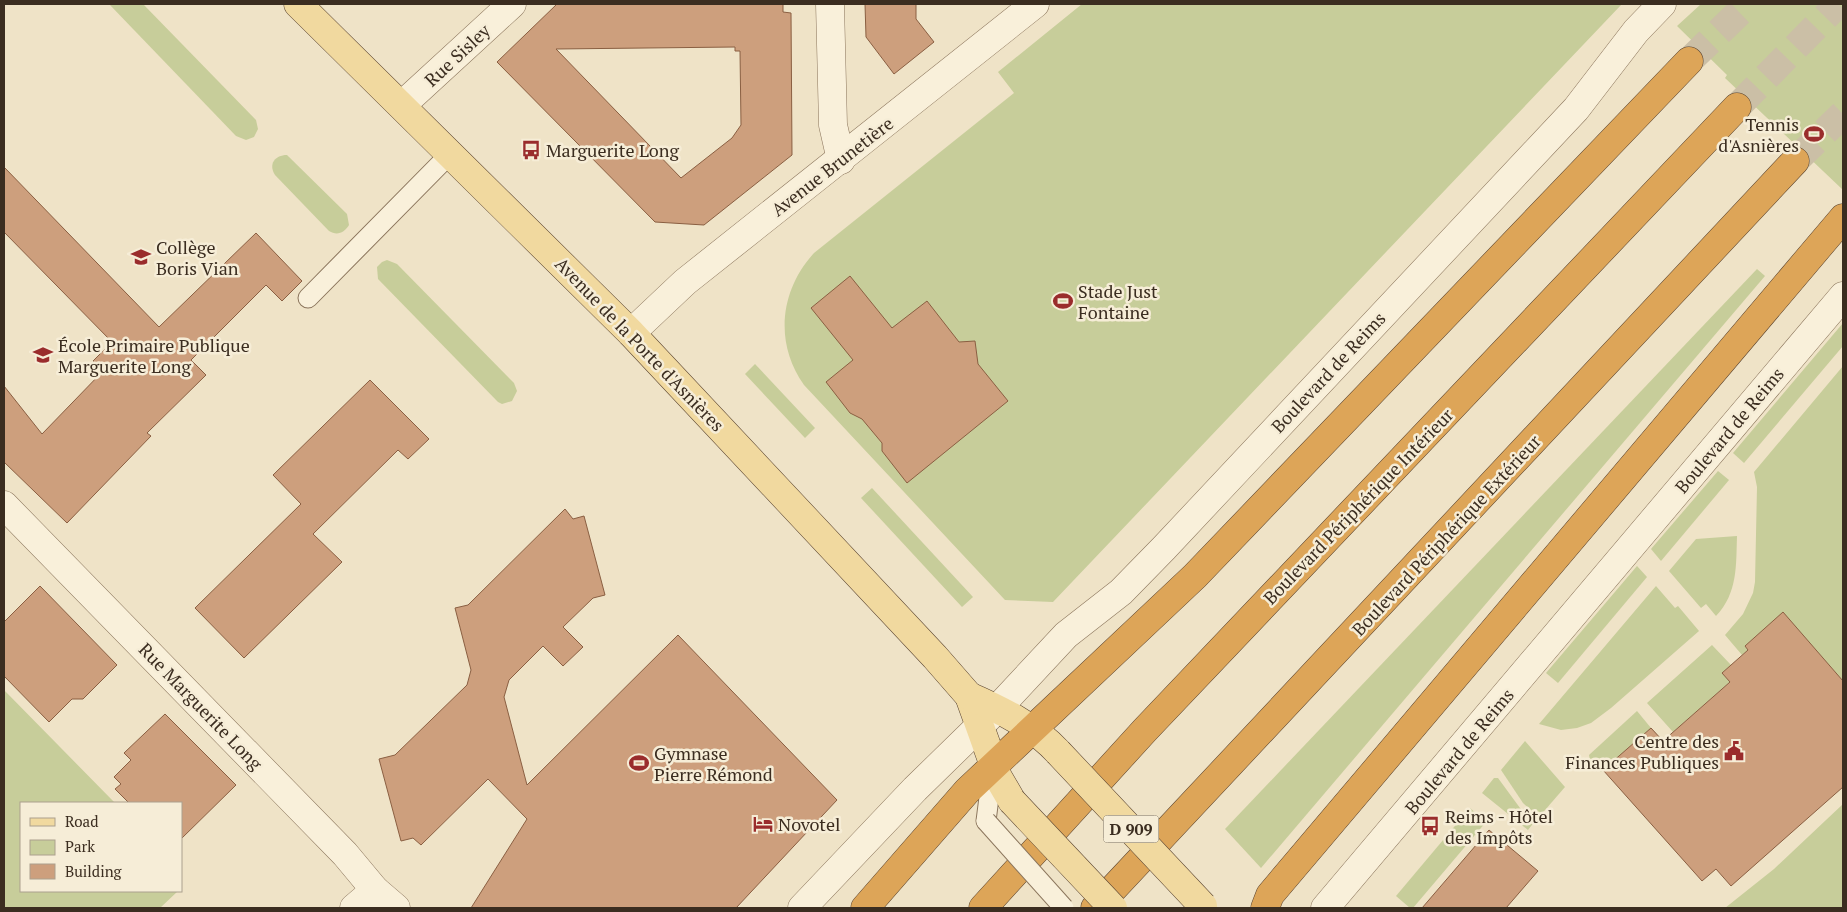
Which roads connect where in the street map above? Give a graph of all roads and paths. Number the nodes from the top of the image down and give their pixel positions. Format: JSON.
{"nodes":[{"id":1,"x":298,"y":4,"type":"edge"},
{"id":2,"x":512,"y":4,"type":"edge"},
{"id":3,"x":830,"y":4,"type":"edge"},
{"id":4,"x":1036,"y":4,"type":"edge"},
{"id":5,"x":1662,"y":4,"type":"edge"},
{"id":6,"x":1689,"y":61,"type":"tunnel mouth"},
{"id":7,"x":402,"y":106,"type":"junction"},
{"id":8,"x":1738,"y":107,"type":"tunnel mouth"},
{"id":9,"x":451,"y":153,"type":"junction"},
{"id":10,"x":841,"y":160,"type":"junction"},
{"id":11,"x":1795,"y":161,"type":"tunnel mouth"},
{"id":12,"x":1843,"y":218,"type":"edge"},
{"id":13,"x":1843,"y":296,"type":"edge"},
{"id":14,"x":308,"y":298,"type":"dead end"},
{"id":15,"x":631,"y":333,"type":"junction"},
{"id":16,"x":4,"y":505,"type":"edge"},
{"id":17,"x":988,"y":717,"type":"junction"},
{"id":18,"x":1033,"y":730,"type":"junction"},
{"id":19,"x":993,"y":764,"type":"junction"},
{"id":20,"x":375,"y":890,"type":"junction"},
{"id":21,"x":1204,"y":907,"type":"edge"},
{"id":22,"x":354,"y":908,"type":"edge"},
{"id":23,"x":396,"y":908,"type":"edge"},
{"id":24,"x":802,"y":908,"type":"edge"},
{"id":25,"x":866,"y":908,"type":"edge"},
{"id":26,"x":983,"y":908,"type":"edge"},
{"id":27,"x":1064,"y":908,"type":"edge"},
{"id":28,"x":1095,"y":908,"type":"edge"},
{"id":29,"x":1113,"y":908,"type":"edge"},
{"id":30,"x":1265,"y":908,"type":"edge"},
{"id":31,"x":1325,"y":908,"type":"edge"}],
"edges":[{"from":1,"to":7,"type":"main road","name":"Avenue de la Porte d'Asnières"},
{"from":2,"to":7,"type":"street","name":"Rue Sisley"},
{"from":3,"to":10,"type":"street"},
{"from":4,"to":10,"type":"street","name":"Avenue Brunetière"},
{"from":5,"to":17,"type":"street","name":"Boulevard de Reims"},
{"from":6,"to":18,"type":"highway"},
{"from":7,"to":9,"type":"main road","name":"Avenue de la Porte d'Asnières"},
{"from":8,"to":26,"type":"highway","name":"Boulevard Périphérique Intérieur"},
{"from":9,"to":14,"type":"lane"},
{"from":9,"to":15,"type":"main road","name":"Avenue de la Porte d'Asnières"},
{"from":10,"to":15,"type":"street","name":"Avenue Brunetière"},
{"from":11,"to":28,"type":"highway","name":"Boulevard Périphérique Extérieur"},
{"from":12,"to":30,"type":"highway"},
{"from":13,"to":31,"type":"street","name":"Boulevard de Reims"},
{"from":15,"to":17,"type":"main road","name":"Avenue de la Porte d'Asnières"},
{"from":16,"to":20,"type":"street","name":"Rue Marguerite Long"},
{"from":17,"to":18,"type":"main road","number":"D 909"},
{"from":17,"to":19,"type":"main road","name":"Avenue de la Porte d'Asnières"},
{"from":17,"to":24,"type":"street","name":"Boulevard de Reims"},
{"from":18,"to":19,"type":"highway"},
{"from":18,"to":21,"type":"main road","number":"D 909","bridge":true},
{"from":19,"to":25,"type":"highway"},
{"from":19,"to":27,"type":"lane","name":"Avenue de la Porte d'Asnières","bridge":true},
{"from":19,"to":29,"type":"main road","name":"Avenue de la Porte d'Asnières","bridge":true},
{"from":20,"to":22,"type":"street"},
{"from":20,"to":23,"type":"street","name":"Rue Marguerite Long"}]}
